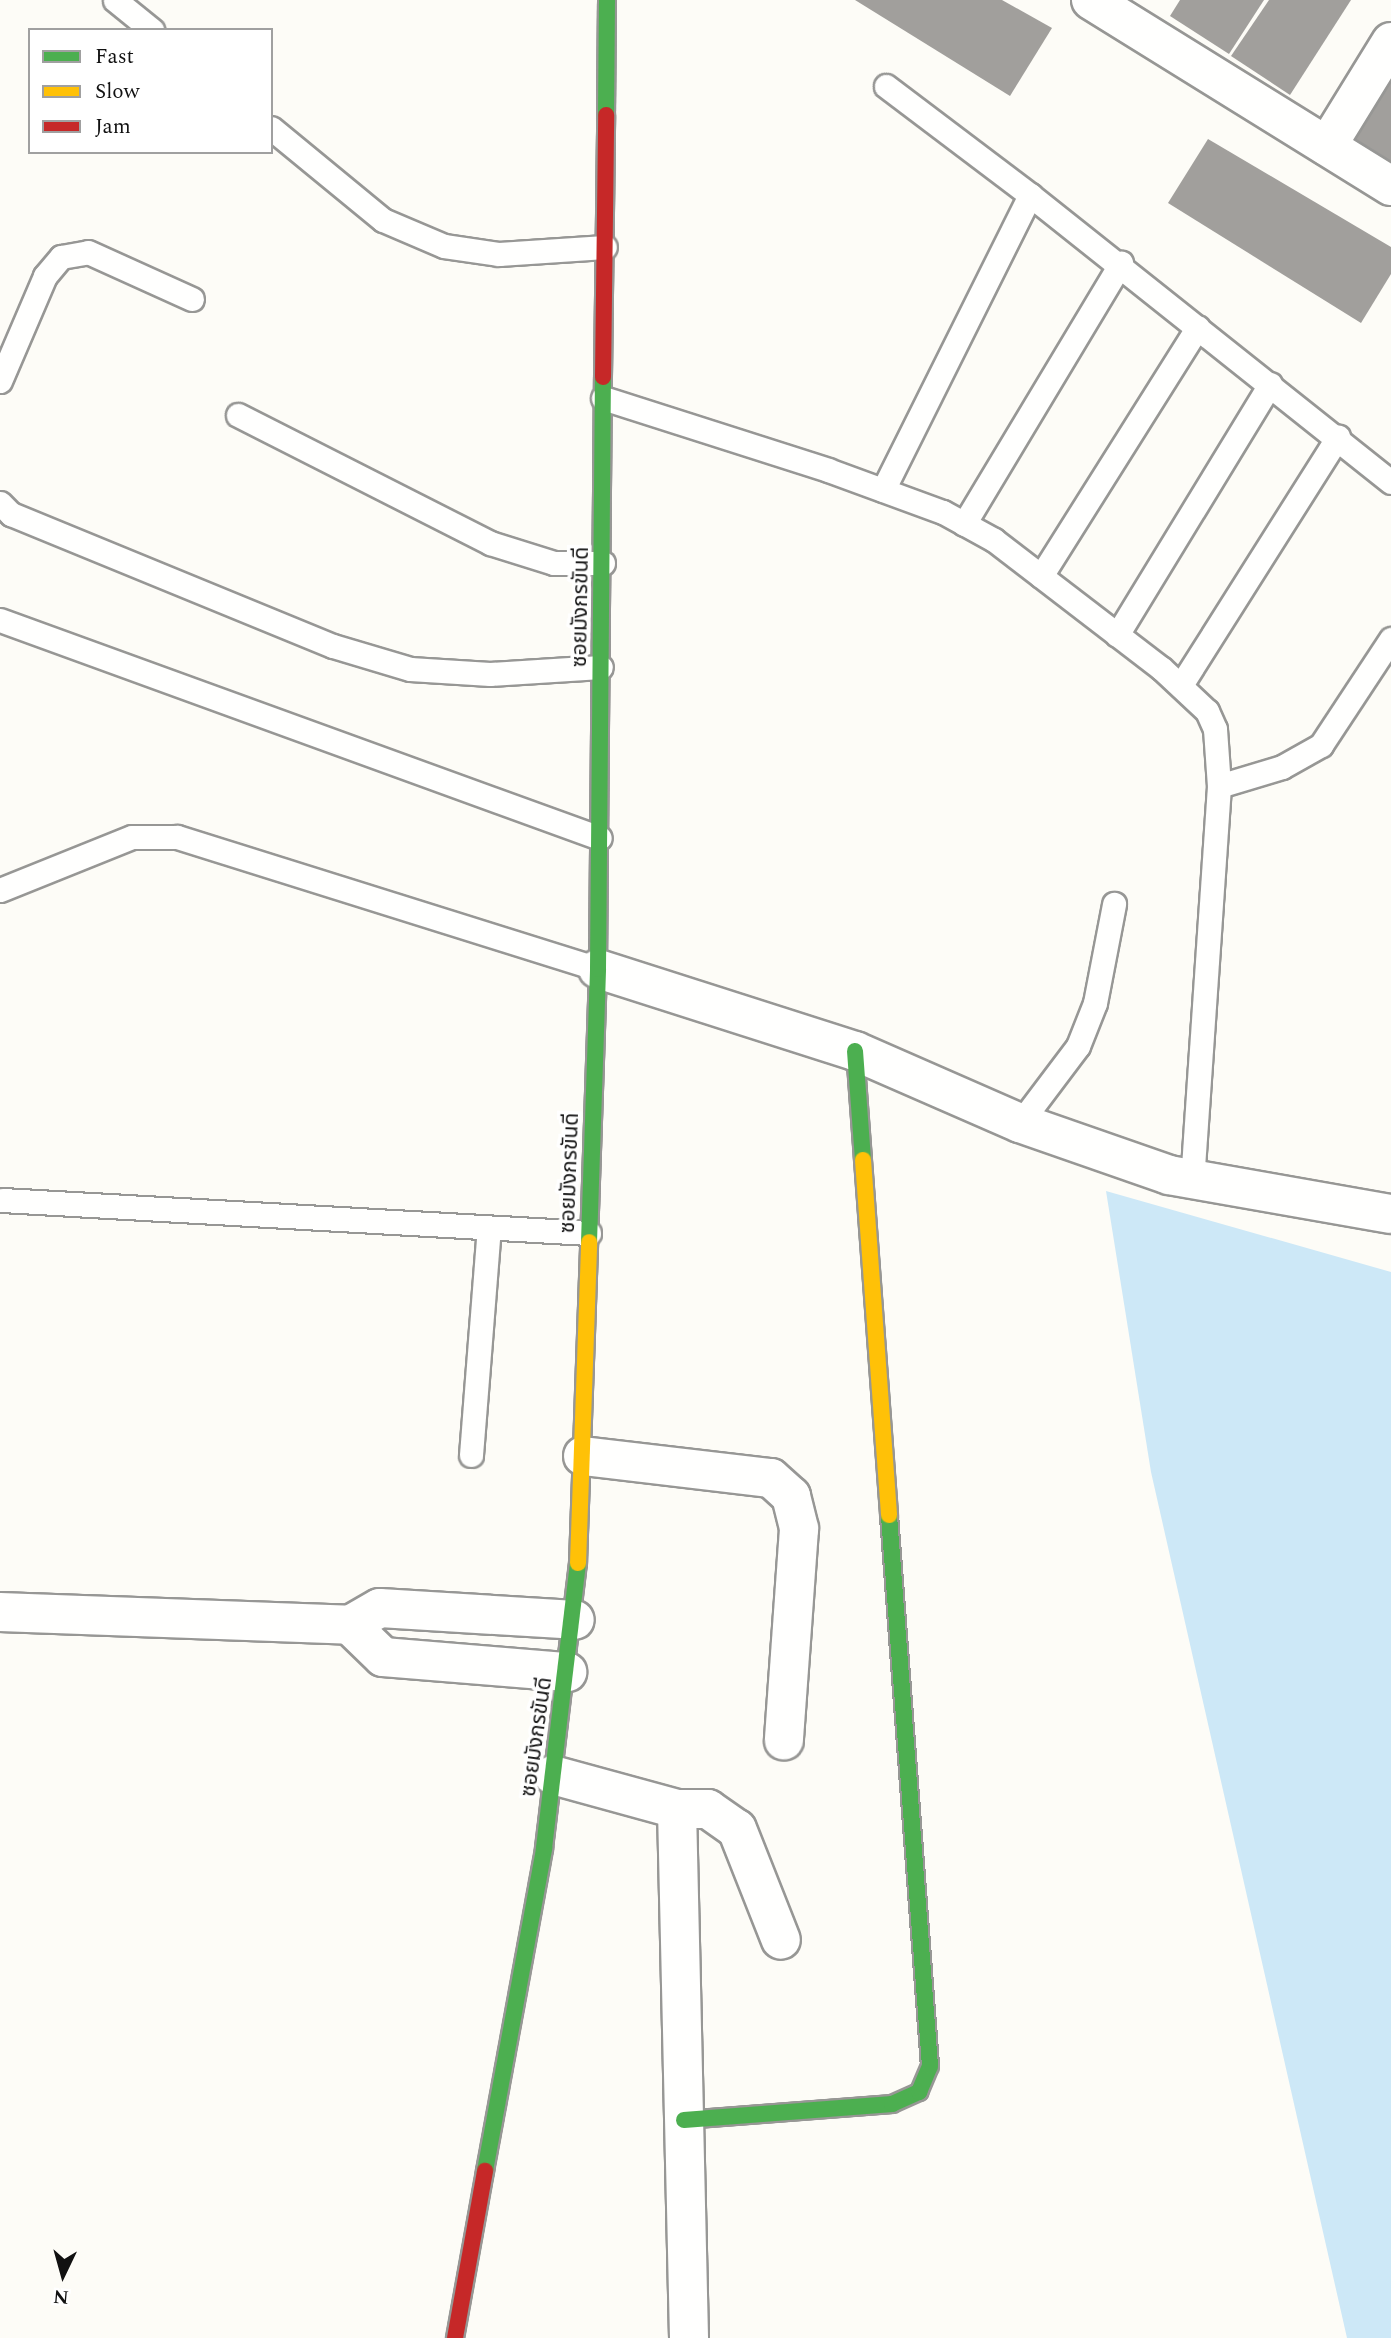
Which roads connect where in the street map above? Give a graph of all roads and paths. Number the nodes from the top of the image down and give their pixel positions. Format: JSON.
{"nodes":[{"id":1,"x":116,"y":0,"type":"edge"},
{"id":2,"x":607,"y":0,"type":"edge"},
{"id":3,"x":1109,"y":5,"type":"edge"},
{"id":4,"x":150,"y":28,"type":"edge"},
{"id":5,"x":1391,"y":42,"type":"edge"},
{"id":6,"x":886,"y":86,"type":"dead end"},
{"id":7,"x":273,"y":130,"type":"edge"},
{"id":8,"x":1327,"y":146,"type":"junction"},
{"id":9,"x":1391,"y":186,"type":"edge"},
{"id":10,"x":1030,"y":195,"type":"junction"},
{"id":11,"x":605,"y":247,"type":"junction"},
{"id":12,"x":1121,"y":263,"type":"junction"},
{"id":13,"x":192,"y":299,"type":"dead end"},
{"id":14,"x":1198,"y":327,"type":"junction"},
{"id":15,"x":0,"y":381,"type":"edge"},
{"id":16,"x":1270,"y":384,"type":"junction"},
{"id":17,"x":603,"y":398,"type":"junction"},
{"id":18,"x":238,"y":415,"type":"dead end"},
{"id":19,"x":1338,"y":437,"type":"junction"},
{"id":20,"x":1391,"y":482,"type":"edge"},
{"id":21,"x":883,"y":490,"type":"junction"},
{"id":22,"x":0,"y":503,"type":"edge"},
{"id":23,"x":964,"y":524,"type":"junction"},
{"id":24,"x":603,"y":563,"type":"junction"},
{"id":25,"x":1041,"y":576,"type":"junction"},
{"id":26,"x":0,"y":620,"type":"edge"},
{"id":27,"x":1117,"y":635,"type":"junction"},
{"id":28,"x":1391,"y":639,"type":"edge"},
{"id":29,"x":601,"y":667,"type":"junction"},
{"id":30,"x":1181,"y":685,"type":"junction"},
{"id":31,"x":1219,"y":786,"type":"junction"},
{"id":32,"x":600,"y":838,"type":"junction"},
{"id":33,"x":0,"y":890,"type":"edge"},
{"id":34,"x":1115,"y":904,"type":"dead end"},
{"id":35,"x":598,"y":970,"type":"junction"},
{"id":36,"x":855,"y":1051,"type":"junction"},
{"id":37,"x":1020,"y":1123,"type":"junction"},
{"id":38,"x":1192,"y":1180,"type":"junction"},
{"id":39,"x":2,"y":1200,"type":"dead end"},
{"id":40,"x":1391,"y":1213,"type":"edge"},
{"id":41,"x":489,"y":1228,"type":"junction"},
{"id":42,"x":589,"y":1233,"type":"junction"},
{"id":43,"x":471,"y":1455,"type":"dead end"},
{"id":44,"x":583,"y":1455,"type":"junction"},
{"id":45,"x":0,"y":1612,"type":"edge"},
{"id":46,"x":575,"y":1620,"type":"junction"},
{"id":47,"x":350,"y":1625,"type":"junction"},
{"id":48,"x":567,"y":1672,"type":"junction"},
{"id":49,"x":784,"y":1740,"type":"dead end"},
{"id":50,"x":553,"y":1775,"type":"junction"},
{"id":51,"x":677,"y":1809,"type":"junction"},
{"id":52,"x":781,"y":1940,"type":"dead end"},
{"id":53,"x":684,"y":2120,"type":"junction"},
{"id":54,"x":455,"y":2338,"type":"edge"},
{"id":55,"x":688,"y":2338,"type":"edge"}],
"edges":[{"from":1,"to":4,"type":"lane"},
{"from":2,"to":11,"type":"street","name":"ซอยมังกรขันดี"},
{"from":3,"to":8,"type":"street"},
{"from":5,"to":8,"type":"street"},
{"from":6,"to":10,"type":"lane"},
{"from":7,"to":11,"type":"lane"},
{"from":8,"to":9,"type":"street"},
{"from":10,"to":12,"type":"lane"},
{"from":10,"to":21,"type":"lane"},
{"from":11,"to":17,"type":"street","name":"ซอยมังกรขันดี"},
{"from":12,"to":14,"type":"lane"},
{"from":12,"to":23,"type":"lane"},
{"from":13,"to":15,"type":"lane"},
{"from":14,"to":16,"type":"lane"},
{"from":14,"to":25,"type":"lane"},
{"from":16,"to":19,"type":"lane"},
{"from":16,"to":27,"type":"lane"},
{"from":17,"to":21,"type":"lane"},
{"from":17,"to":24,"type":"street","name":"ซอยมังกรขันดี"},
{"from":18,"to":24,"type":"lane"},
{"from":19,"to":20,"type":"lane"},
{"from":19,"to":30,"type":"lane"},
{"from":21,"to":23,"type":"lane"},
{"from":22,"to":29,"type":"lane"},
{"from":23,"to":25,"type":"lane"},
{"from":24,"to":29,"type":"street","name":"ซอยมังกรขันดี"},
{"from":25,"to":27,"type":"lane"},
{"from":26,"to":32,"type":"lane"},
{"from":27,"to":30,"type":"lane"},
{"from":28,"to":31,"type":"lane"},
{"from":29,"to":32,"type":"street","name":"ซอยมังกรขันดี"},
{"from":30,"to":31,"type":"lane"},
{"from":31,"to":38,"type":"lane"},
{"from":32,"to":35,"type":"street","name":"ซอยมังกรขันดี"},
{"from":33,"to":35,"type":"lane"},
{"from":34,"to":37,"type":"lane"},
{"from":35,"to":36,"type":"street"},
{"from":35,"to":42,"type":"street","name":"ซอยมังกรขันดี"},
{"from":36,"to":37,"type":"street"},
{"from":36,"to":53,"type":"street"},
{"from":37,"to":38,"type":"street"},
{"from":38,"to":40,"type":"street"},
{"from":39,"to":41,"type":"lane"},
{"from":41,"to":42,"type":"lane"},
{"from":41,"to":43,"type":"lane"},
{"from":42,"to":44,"type":"street","name":"ซอยมังกรขันดี"},
{"from":44,"to":46,"type":"street","name":"ซอยมังกรขันดี"},
{"from":44,"to":49,"type":"street"},
{"from":45,"to":47,"type":"street"},
{"from":46,"to":47,"type":"street"},
{"from":46,"to":48,"type":"street","name":"ซอยมังกรขันดี"},
{"from":47,"to":48,"type":"street"},
{"from":48,"to":50,"type":"street","name":"ซอยมังกรขันดี"},
{"from":50,"to":51,"type":"street"},
{"from":50,"to":54,"type":"street","name":"ซอยมังกรขันดี"},
{"from":51,"to":52,"type":"street"},
{"from":51,"to":53,"type":"street"},
{"from":53,"to":55,"type":"street"}]}
